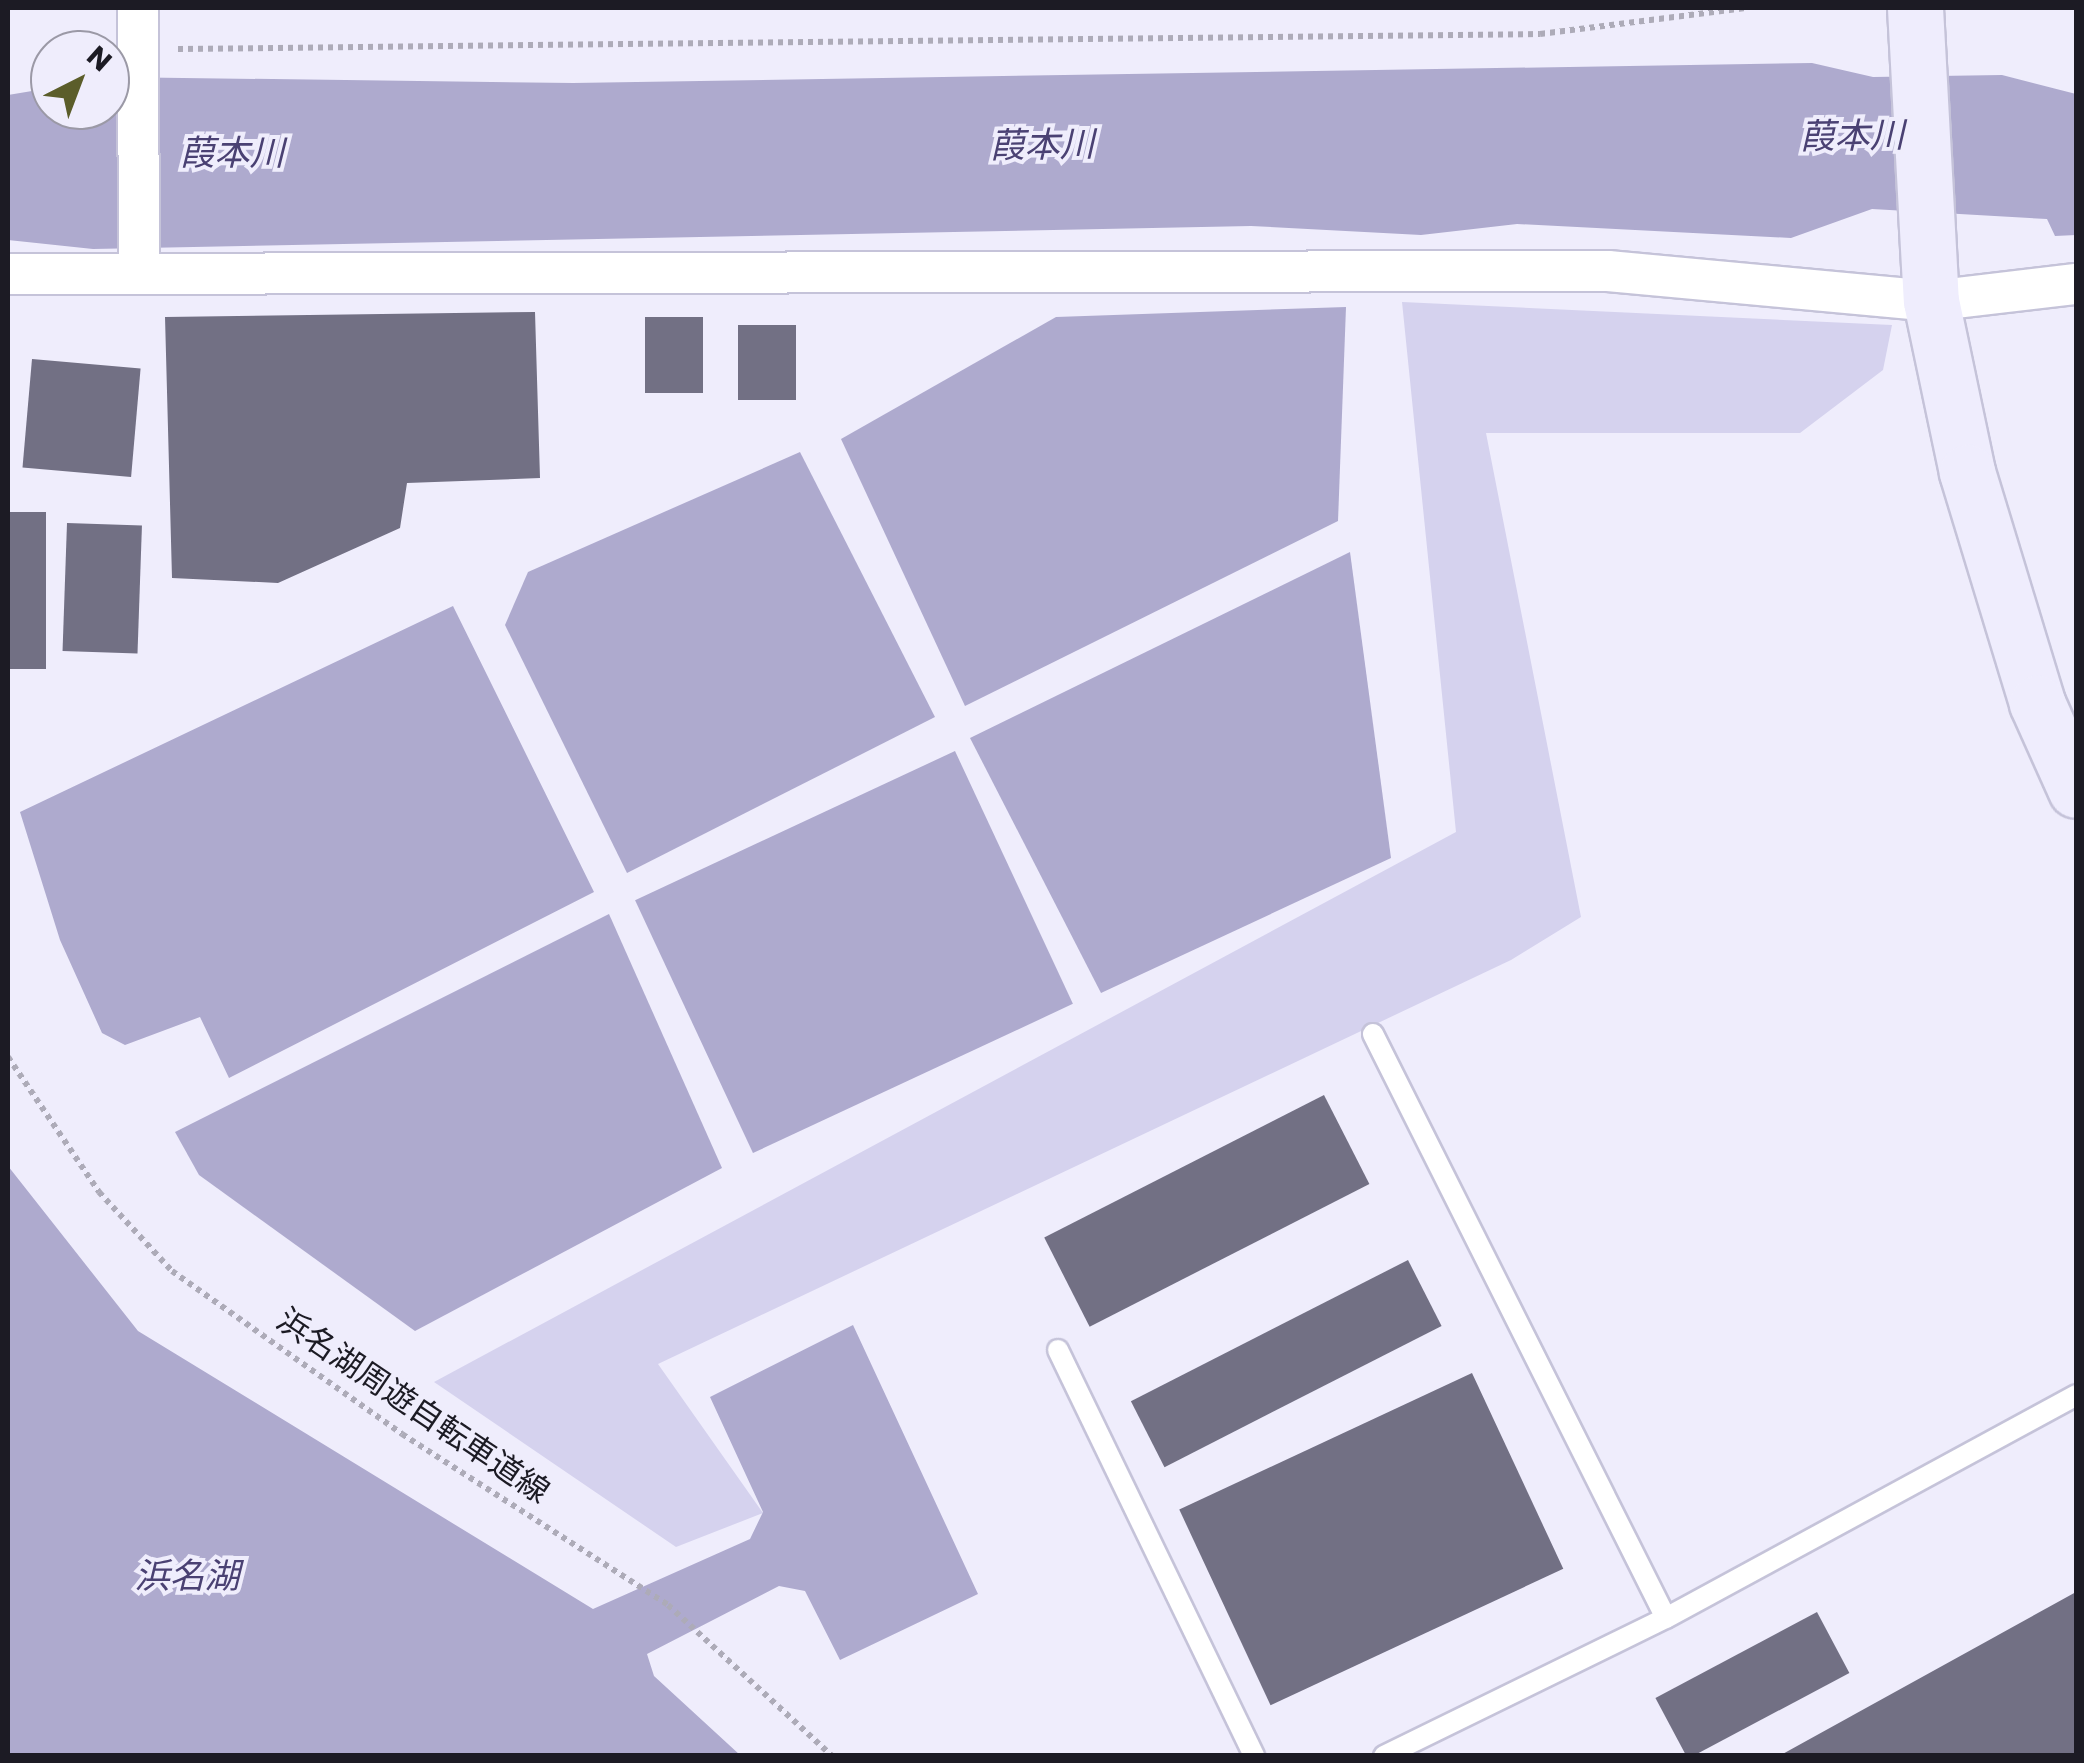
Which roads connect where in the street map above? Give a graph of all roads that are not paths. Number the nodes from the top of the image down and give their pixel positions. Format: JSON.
{"nodes":[{"id":1,"x":138,"y":8,"type":"edge"},
{"id":2,"x":1915,"y":8,"type":"edge"},
{"id":3,"x":139,"y":272,"type":"junction"},
{"id":4,"x":8,"y":274,"type":"edge"},
{"id":5,"x":2076,"y":284,"type":"edge"},
{"id":6,"x":1930,"y":288,"type":"junction"},
{"id":7,"x":2076,"y":790,"type":"edge"},
{"id":8,"x":1372,"y":1034,"type":"dead end"},
{"id":9,"x":1058,"y":1350,"type":"dead end"},
{"id":10,"x":2076,"y":1395,"type":"edge"},
{"id":11,"x":1666,"y":1618,"type":"junction"},
{"id":12,"x":1254,"y":1756,"type":"edge"},
{"id":13,"x":1384,"y":1756,"type":"edge"}],
"edges":[{"from":1,"to":3,"type":"street"},
{"from":2,"to":6,"type":"street"},
{"from":3,"to":4,"type":"street"},
{"from":3,"to":6,"type":"street"},
{"from":5,"to":6,"type":"street"},
{"from":6,"to":7,"type":"street"},
{"from":8,"to":11,"type":"lane"},
{"from":9,"to":12,"type":"lane"},
{"from":10,"to":11,"type":"lane"},
{"from":11,"to":13,"type":"lane"}]}
